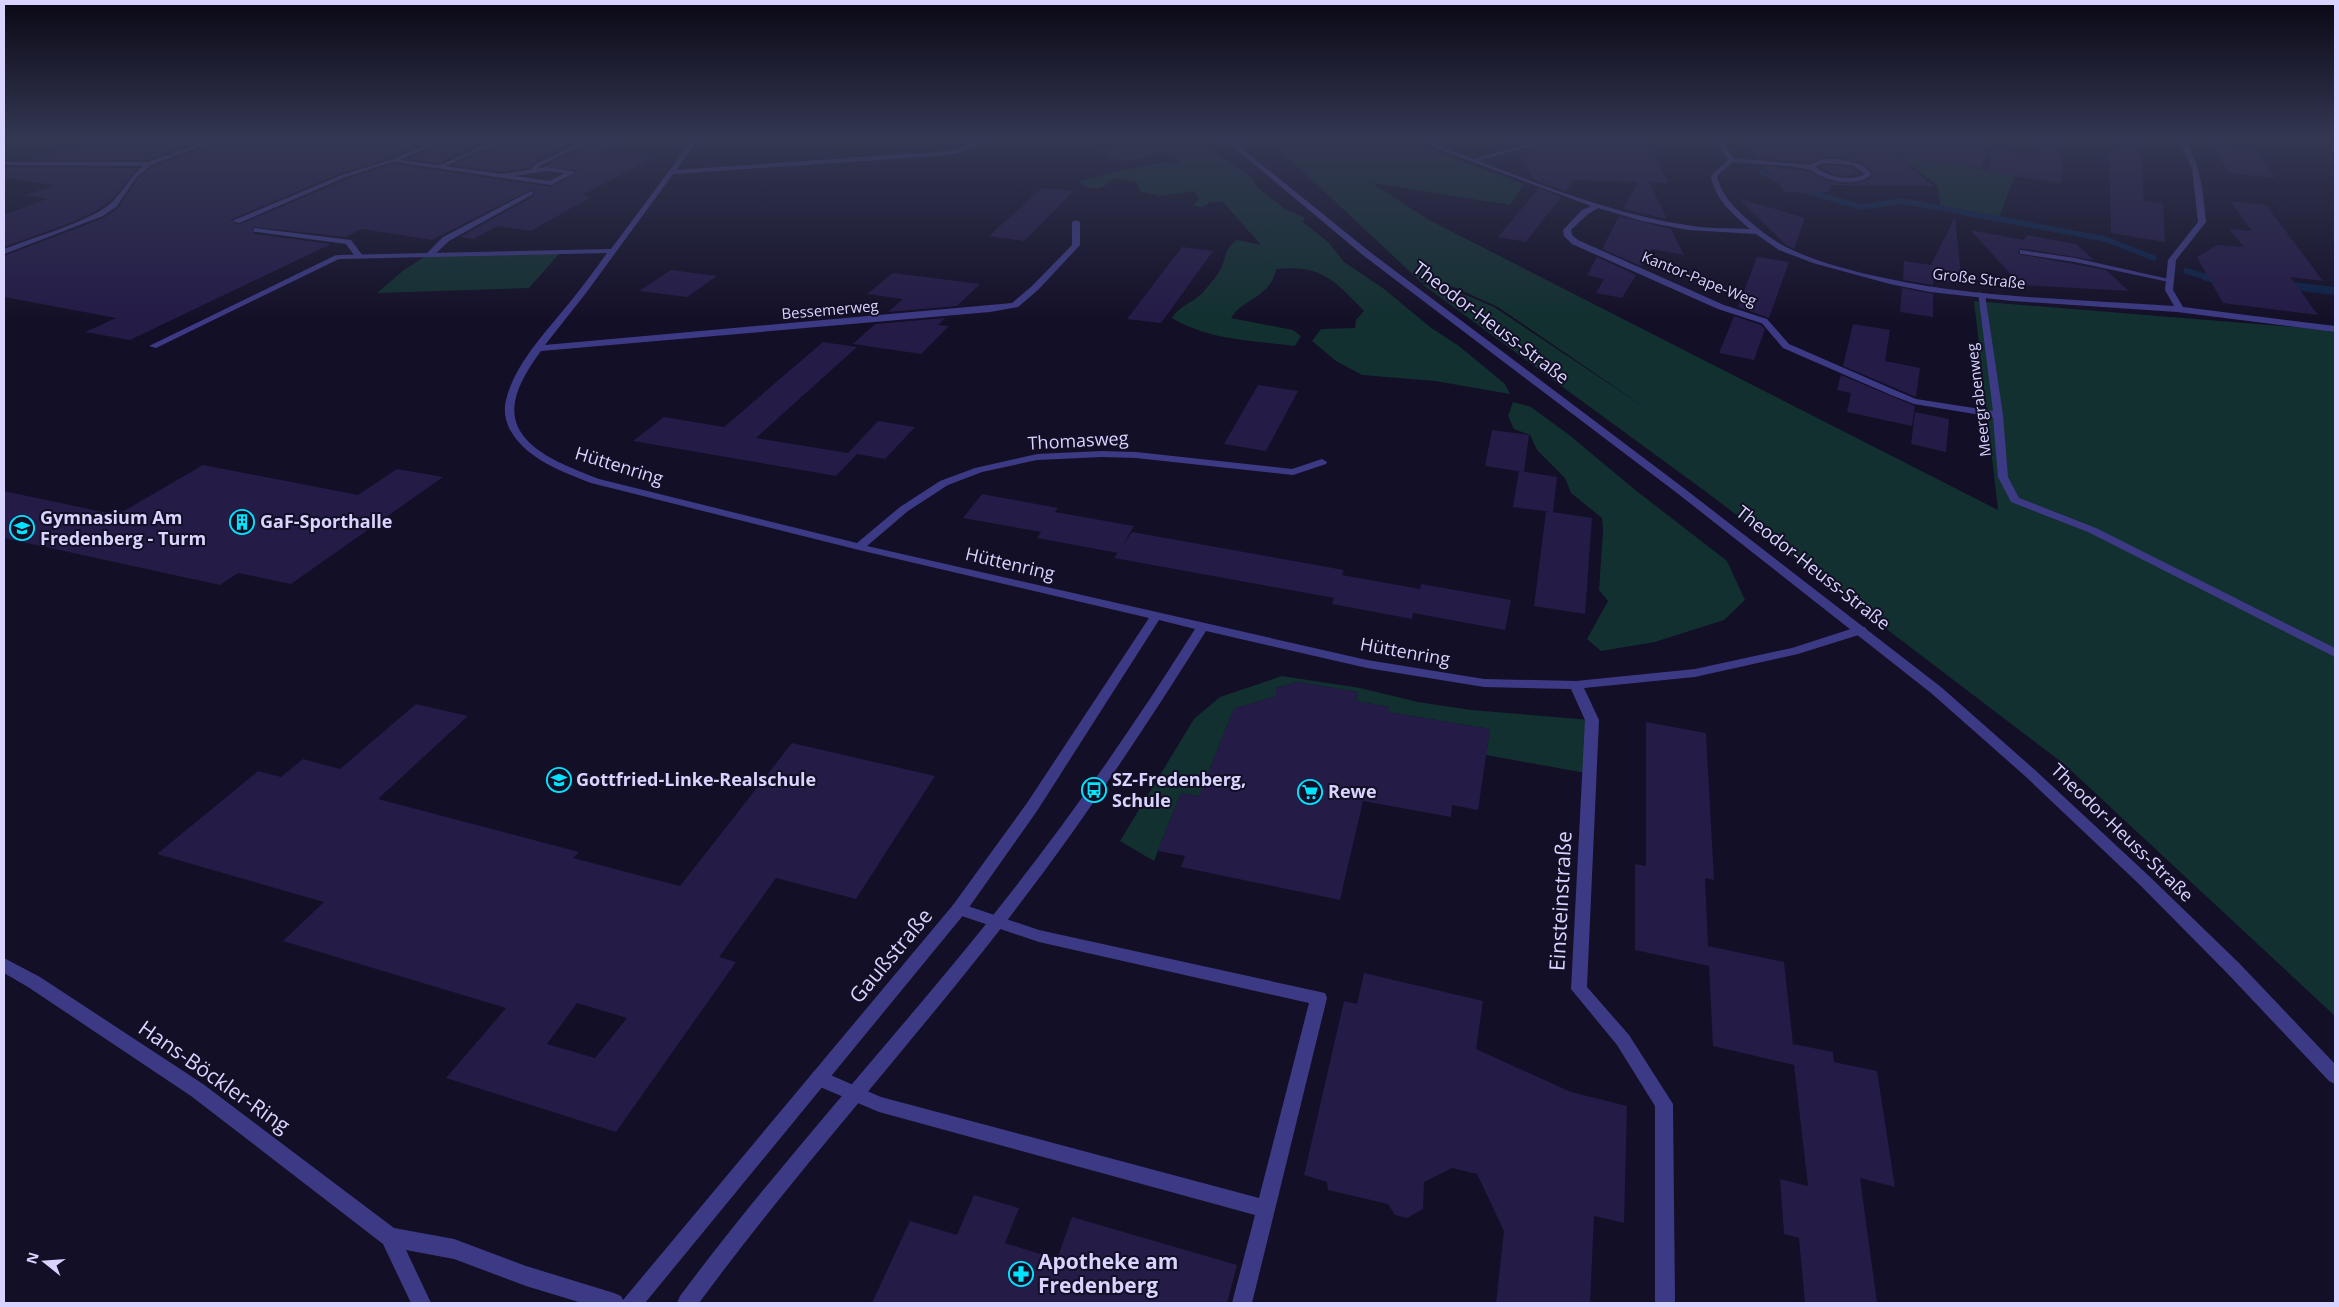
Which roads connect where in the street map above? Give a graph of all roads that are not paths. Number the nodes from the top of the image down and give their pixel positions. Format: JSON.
{"nodes":[{"id":1,"x":117,"y":200,"type":"edge"},
{"id":2,"x":286,"y":200,"type":"edge"},
{"id":3,"x":518,"y":200,"type":"edge"},
{"id":4,"x":651,"y":200,"type":"edge"},
{"id":5,"x":1301,"y":200,"type":"edge"},
{"id":6,"x":1581,"y":200,"type":"edge"},
{"id":7,"x":1723,"y":200,"type":"edge"},
{"id":8,"x":2201,"y":200,"type":"edge"},
{"id":9,"x":1597,"y":206,"type":"junction"},
{"id":10,"x":236,"y":221,"type":"dead end"},
{"id":11,"x":1076,"y":222,"type":"dead end"},
{"id":12,"x":258,"y":230,"type":"dead end"},
{"id":13,"x":1758,"y":232,"type":"junction"},
{"id":14,"x":613,"y":251,"type":"junction"},
{"id":15,"x":4,"y":252,"type":"edge"},
{"id":16,"x":2023,"y":252,"type":"dead end"},
{"id":17,"x":430,"y":255,"type":"junction"},
{"id":18,"x":359,"y":256,"type":"junction"},
{"id":19,"x":2169,"y":280,"type":"junction"},
{"id":20,"x":1981,"y":294,"type":"junction"},
{"id":21,"x":2180,"y":309,"type":"junction"},
{"id":22,"x":2335,"y":329,"type":"edge"},
{"id":23,"x":153,"y":346,"type":"dead end"},
{"id":24,"x":540,"y":348,"type":"junction"},
{"id":25,"x":1998,"y":415,"type":"junction"},
{"id":26,"x":1322,"y":462,"type":"dead end"},
{"id":27,"x":859,"y":546,"type":"junction"},
{"id":28,"x":1156,"y":616,"type":"junction"},
{"id":29,"x":1203,"y":626,"type":"junction"},
{"id":30,"x":1861,"y":630,"type":"junction"},
{"id":31,"x":2335,"y":653,"type":"edge"},
{"id":32,"x":1576,"y":685,"type":"junction"},
{"id":33,"x":959,"y":909,"type":"junction"},
{"id":34,"x":996,"y":923,"type":"junction"},
{"id":35,"x":4,"y":965,"type":"edge"},
{"id":36,"x":2335,"y":1076,"type":"edge"},
{"id":37,"x":819,"y":1078,"type":"junction"},
{"id":38,"x":857,"y":1093,"type":"junction"},
{"id":39,"x":1266,"y":1209,"type":"junction"},
{"id":40,"x":390,"y":1237,"type":"junction"},
{"id":41,"x":421,"y":1303,"type":"edge"},
{"id":42,"x":614,"y":1303,"type":"edge"},
{"id":43,"x":632,"y":1303,"type":"edge"},
{"id":44,"x":687,"y":1303,"type":"edge"},
{"id":45,"x":1242,"y":1303,"type":"edge"},
{"id":46,"x":1665,"y":1303,"type":"edge"}],
"edges":[{"from":1,"to":15,"type":"street"},
{"from":2,"to":10,"type":"street"},
{"from":3,"to":17,"type":"street"},
{"from":4,"to":14,"type":"street","name":"Hüttenring"},
{"from":5,"to":30,"type":"street","name":"Theodor-Heuss-Straße"},
{"from":6,"to":9,"type":"street"},
{"from":7,"to":13,"type":"street","name":"Große Straße"},
{"from":8,"to":19,"type":"street"},
{"from":9,"to":13,"type":"street"},
{"from":9,"to":25,"type":"street","name":"Kantor-Pape-Weg"},
{"from":11,"to":24,"type":"street","name":"Bessemerweg"},
{"from":12,"to":18,"type":"street"},
{"from":13,"to":20,"type":"street","name":"Große Straße"},
{"from":14,"to":17,"type":"street"},
{"from":14,"to":24,"type":"street","name":"Hüttenring"},
{"from":16,"to":19,"type":"street"},
{"from":17,"to":18,"type":"street"},
{"from":18,"to":23,"type":"street"},
{"from":19,"to":21,"type":"street"},
{"from":20,"to":21,"type":"street","name":"Große Straße"},
{"from":20,"to":25,"type":"street","name":"Meergrabenweg"},
{"from":21,"to":22,"type":"street","name":"Große Straße"},
{"from":24,"to":27,"type":"street","name":"Hüttenring"},
{"from":25,"to":31,"type":"street","name":"Meergrabenweg"},
{"from":26,"to":27,"type":"street","name":"Thomasweg"},
{"from":27,"to":28,"type":"street","name":"Hüttenring"},
{"from":28,"to":29,"type":"street","name":"Hüttenring"},
{"from":28,"to":33,"type":"street","name":"Gaußstraße"},
{"from":29,"to":32,"type":"street","name":"Hüttenring"},
{"from":29,"to":34,"type":"street"},
{"from":30,"to":32,"type":"street","name":"Hüttenring"},
{"from":30,"to":36,"type":"street","name":"Theodor-Heuss-Straße"},
{"from":32,"to":46,"type":"street","name":"Einsteinstraße"},
{"from":33,"to":34,"type":"street"},
{"from":33,"to":37,"type":"street","name":"Gaußstraße"},
{"from":34,"to":38,"type":"street"},
{"from":34,"to":39,"type":"street"},
{"from":35,"to":40,"type":"street","name":"Hans-Böckler-Ring"},
{"from":37,"to":38,"type":"street"},
{"from":37,"to":43,"type":"street","name":"Gaußstraße"},
{"from":38,"to":39,"type":"street"},
{"from":38,"to":44,"type":"street"},
{"from":39,"to":45,"type":"street"},
{"from":40,"to":41,"type":"street","name":"Hans-Böckler-Ring"},
{"from":40,"to":42,"type":"street","name":"Hans-Böckler-Ring"}]}
